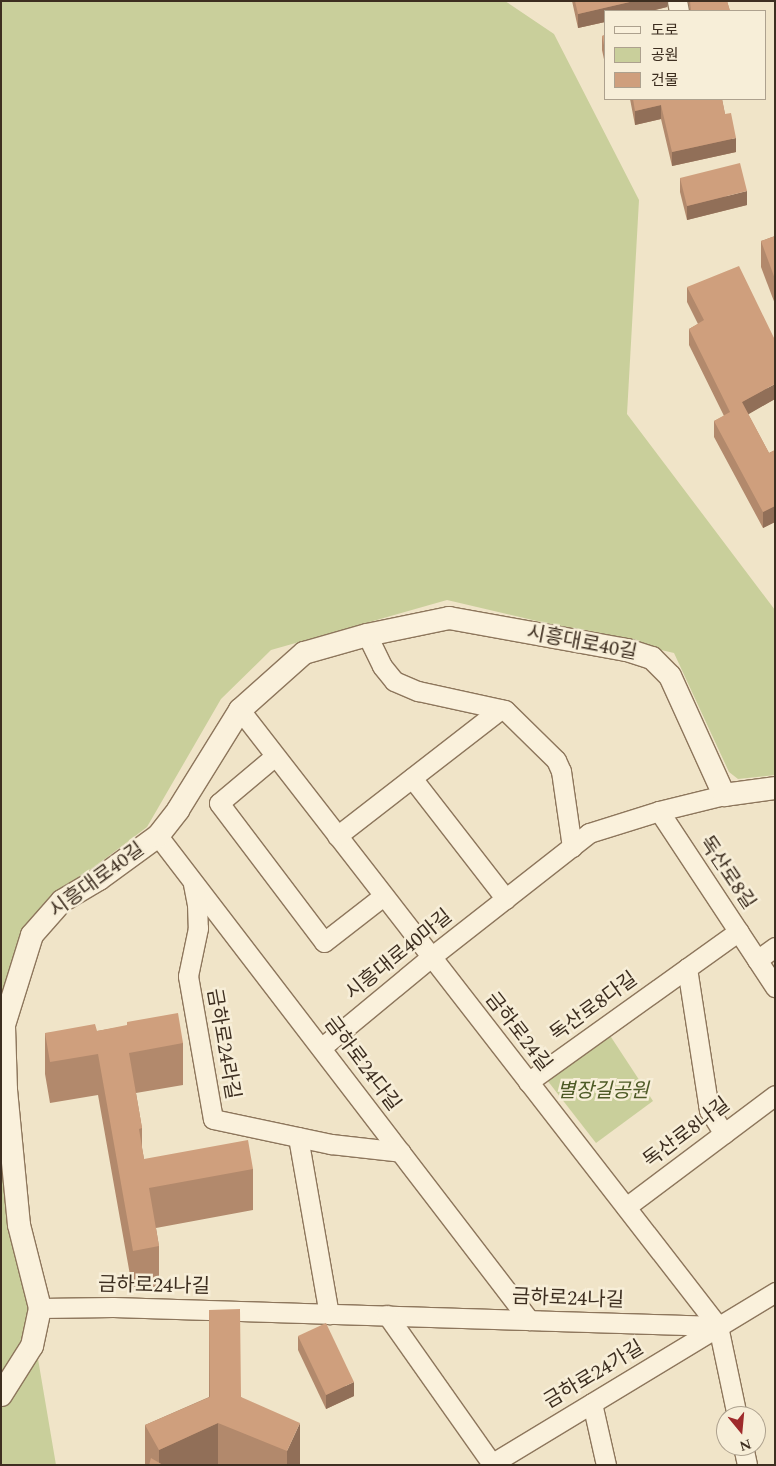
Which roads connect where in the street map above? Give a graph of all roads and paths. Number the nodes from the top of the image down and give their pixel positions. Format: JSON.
{"nodes":[{"id":1,"x":366,"y":636,"type":"junction"},
{"id":2,"x":501,"y":709,"type":"junction"},
{"id":3,"x":240,"y":710,"type":"junction"},
{"id":4,"x":275,"y":756,"type":"junction"},
{"id":5,"x":412,"y":778,"type":"junction"},
{"id":6,"x":775,"y":788,"type":"edge"},
{"id":7,"x":724,"y":795,"type":"junction"},
{"id":8,"x":659,"y":811,"type":"junction"},
{"id":9,"x":158,"y":836,"type":"junction"},
{"id":10,"x":337,"y":836,"type":"junction"},
{"id":11,"x":572,"y":847,"type":"junction"},
{"id":12,"x":192,"y":879,"type":"junction"},
{"id":13,"x":384,"y":896,"type":"junction"},
{"id":14,"x":506,"y":899,"type":"junction"},
{"id":15,"x":739,"y":931,"type":"junction"},
{"id":16,"x":775,"y":947,"type":"edge"},
{"id":17,"x":431,"y":957,"type":"junction"},
{"id":18,"x":757,"y":960,"type":"junction"},
{"id":19,"x":687,"y":968,"type":"junction"},
{"id":20,"x":775,"y":987,"type":"edge"},
{"id":21,"x":322,"y":1048,"type":"junction"},
{"id":22,"x":528,"y":1082,"type":"junction"},
{"id":23,"x":775,"y":1096,"type":"edge"},
{"id":24,"x":724,"y":1134,"type":"junction"},
{"id":25,"x":298,"y":1137,"type":"junction"},
{"id":26,"x":401,"y":1152,"type":"junction"},
{"id":27,"x":626,"y":1208,"type":"junction"},
{"id":28,"x":775,"y":1292,"type":"edge"},
{"id":29,"x":40,"y":1308,"type":"junction"},
{"id":30,"x":329,"y":1314,"type":"junction"},
{"id":31,"x":387,"y":1315,"type":"junction"},
{"id":32,"x":529,"y":1320,"type":"junction"},
{"id":33,"x":718,"y":1326,"type":"junction"},
{"id":34,"x":1,"y":1395,"type":"edge"},
{"id":35,"x":592,"y":1403,"type":"junction"},
{"id":36,"x":735,"y":1406,"type":"edge"},
{"id":37,"x":493,"y":1464,"type":"edge"},
{"id":38,"x":606,"y":1465,"type":"edge"}],
"edges":[{"from":1,"to":2,"type":"street"},
{"from":1,"to":3,"type":"street","name":"시흥대로40길"},
{"from":1,"to":7,"type":"street","name":"시흥대로40길"},
{"from":2,"to":5,"type":"street"},
{"from":2,"to":11,"type":"street"},
{"from":3,"to":4,"type":"street","name":"금하로24길"},
{"from":3,"to":9,"type":"street","name":"시흥대로40길"},
{"from":4,"to":10,"type":"street","name":"금하로24길"},
{"from":4,"to":13,"type":"street"},
{"from":5,"to":10,"type":"street"},
{"from":5,"to":14,"type":"street"},
{"from":6,"to":7,"type":"street"},
{"from":7,"to":8,"type":"street","name":"시흥대로40마길"},
{"from":8,"to":11,"type":"street","name":"시흥대로40마길"},
{"from":8,"to":15,"type":"street","name":"독산로8길"},
{"from":9,"to":12,"type":"street","name":"금하로24다길"},
{"from":9,"to":29,"type":"street","name":"시흥대로40길"},
{"from":10,"to":13,"type":"street","name":"금하로24길"},
{"from":11,"to":14,"type":"street","name":"시흥대로40마길"},
{"from":12,"to":21,"type":"street","name":"금하로24다길"},
{"from":12,"to":25,"type":"street","name":"금하로24라길"},
{"from":13,"to":17,"type":"street","name":"금하로24길"},
{"from":14,"to":17,"type":"street","name":"시흥대로40마길"},
{"from":15,"to":18,"type":"street","name":"독산로8길"},
{"from":15,"to":19,"type":"street","name":"독산로8다길"},
{"from":16,"to":18,"type":"street"},
{"from":17,"to":21,"type":"street","name":"시흥대로40마길"},
{"from":17,"to":22,"type":"street","name":"금하로24길"},
{"from":18,"to":20,"type":"street","name":"독산로8길"},
{"from":19,"to":22,"type":"street","name":"독산로8다길"},
{"from":19,"to":24,"type":"street"},
{"from":21,"to":26,"type":"street","name":"금하로24다길"},
{"from":22,"to":27,"type":"street","name":"금하로24길"},
{"from":23,"to":24,"type":"street","name":"독산로8나길"},
{"from":24,"to":27,"type":"street","name":"독산로8나길"},
{"from":25,"to":26,"type":"street","name":"금하로24라길"},
{"from":25,"to":30,"type":"street"},
{"from":26,"to":32,"type":"street","name":"금하로24다길"},
{"from":27,"to":33,"type":"street","name":"금하로24길"},
{"from":28,"to":33,"type":"street"},
{"from":29,"to":30,"type":"street","name":"금하로24나길"},
{"from":29,"to":34,"type":"street"},
{"from":30,"to":31,"type":"street","name":"금하로24나길"},
{"from":31,"to":32,"type":"street","name":"금하로24나길"},
{"from":31,"to":37,"type":"street"},
{"from":32,"to":33,"type":"street","name":"금하로24나길"},
{"from":33,"to":35,"type":"street","name":"금하로24가길"},
{"from":33,"to":36,"type":"street","name":"금하로24길"},
{"from":35,"to":37,"type":"street","name":"금하로24가길"},
{"from":35,"to":38,"type":"street"}]}
